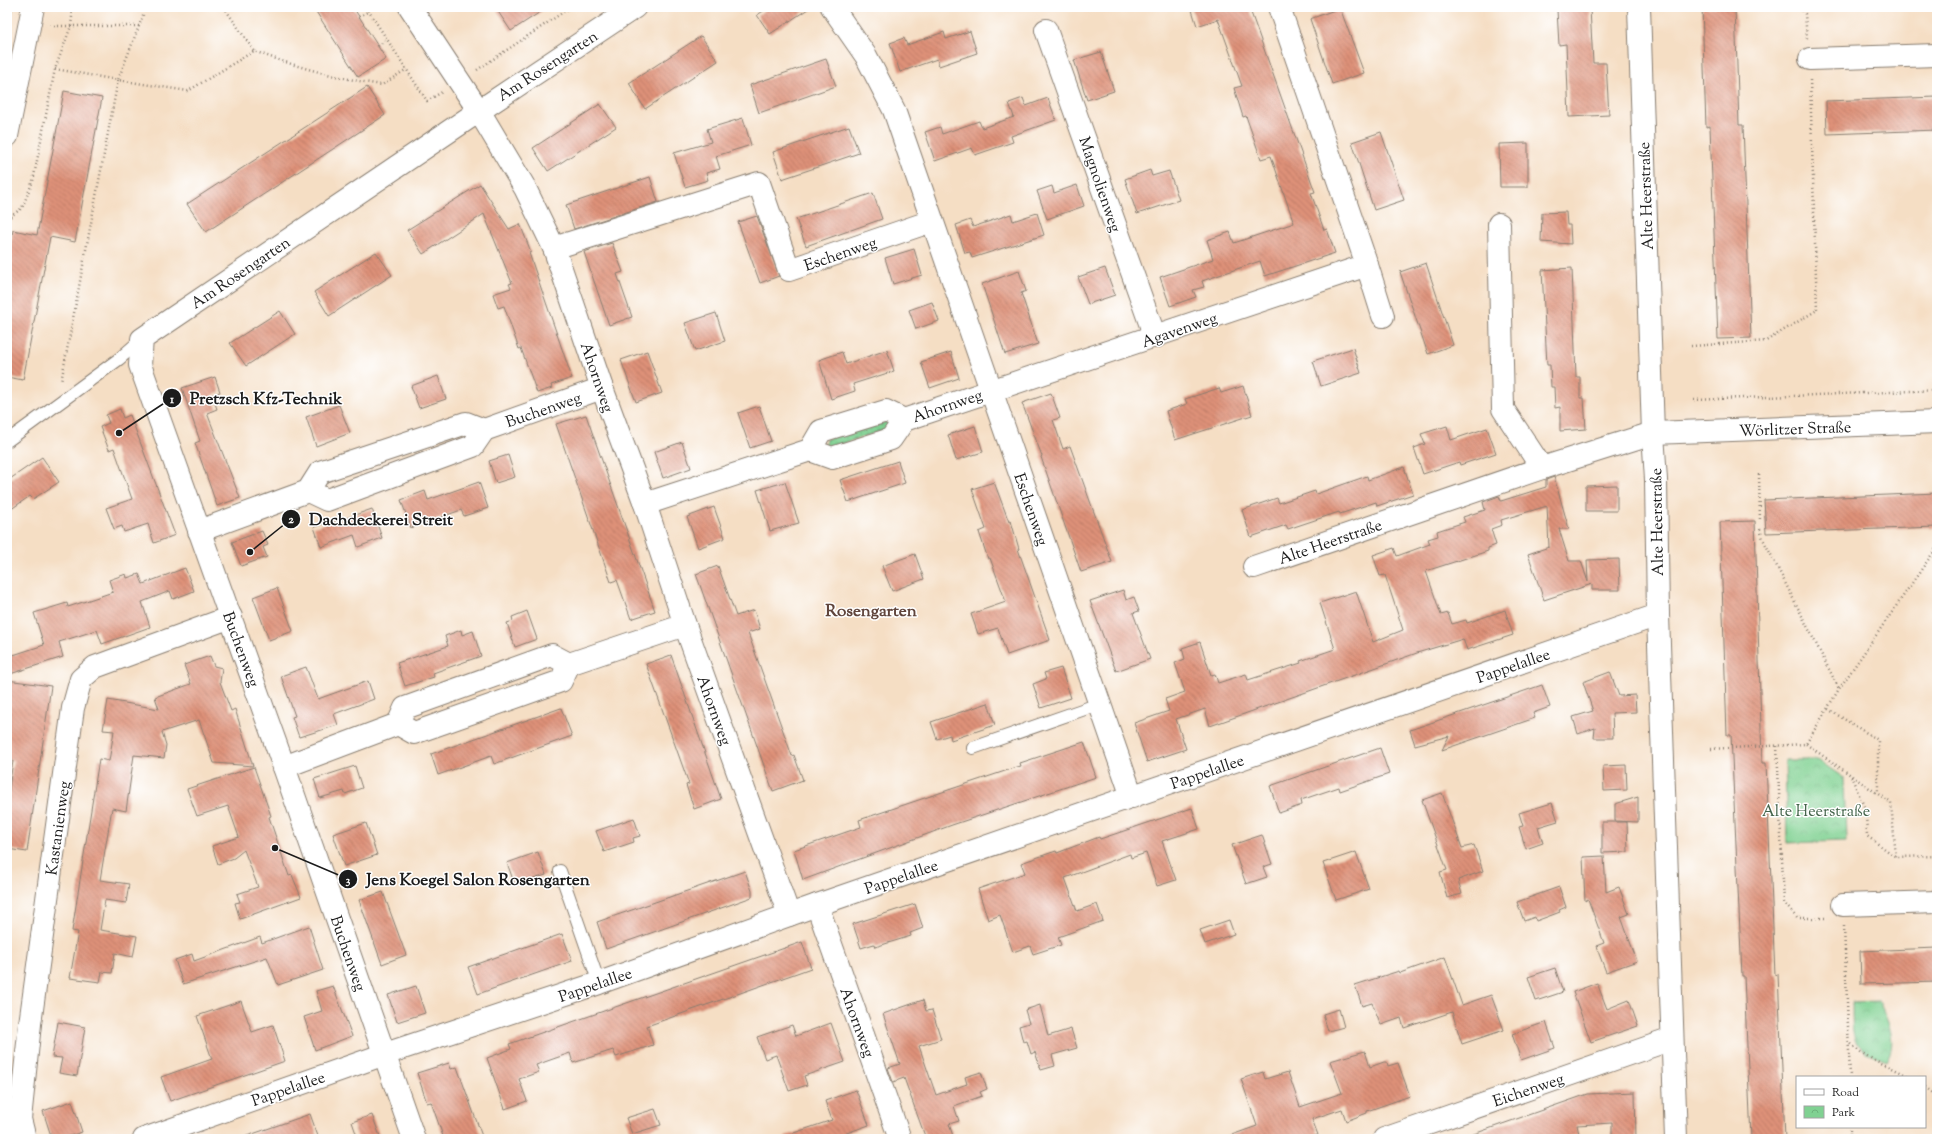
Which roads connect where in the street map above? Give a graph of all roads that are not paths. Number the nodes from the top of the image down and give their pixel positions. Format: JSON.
{"nodes":[{"id":1,"x":410,"y":7,"type":"edge"},
{"id":2,"x":635,"y":7,"type":"edge"},
{"id":3,"x":832,"y":7,"type":"edge"},
{"id":4,"x":1279,"y":7,"type":"edge"},
{"id":5,"x":1639,"y":7,"type":"edge"},
{"id":6,"x":31,"y":17,"type":"edge"},
{"id":7,"x":1046,"y":30,"type":"dead end"},
{"id":8,"x":1937,"y":54,"type":"edge"},
{"id":9,"x":1810,"y":59,"type":"road end"},
{"id":10,"x":479,"y":111,"type":"junction"},
{"id":11,"x":7,"y":136,"type":"edge"},
{"id":12,"x":932,"y":221,"type":"junction"},
{"id":13,"x":1499,"y":224,"type":"dead end"},
{"id":14,"x":554,"y":248,"type":"junction"},
{"id":15,"x":1367,"y":265,"type":"junction"},
{"id":16,"x":1383,"y":316,"type":"dead end"},
{"id":17,"x":1155,"y":338,"type":"junction"},
{"id":18,"x":142,"y":339,"type":"junction"},
{"id":19,"x":602,"y":388,"type":"junction"},
{"id":20,"x":991,"y":390,"type":"junction"},
{"id":21,"x":904,"y":420,"type":"junction"},
{"id":22,"x":1937,"y":422,"type":"edge"},
{"id":23,"x":1653,"y":433,"type":"junction"},
{"id":24,"x":7,"y":441,"type":"edge"},
{"id":25,"x":810,"y":450,"type":"junction"},
{"id":26,"x":1542,"y":468,"type":"junction"},
{"id":27,"x":645,"y":504,"type":"junction"},
{"id":28,"x":199,"y":530,"type":"junction"},
{"id":29,"x":1254,"y":567,"type":"dead end"},
{"id":30,"x":1658,"y":615,"type":"junction"},
{"id":31,"x":230,"y":617,"type":"junction"},
{"id":32,"x":685,"y":625,"type":"junction"},
{"id":33,"x":1100,"y":704,"type":"junction"},
{"id":34,"x":973,"y":748,"type":"dead end"},
{"id":35,"x":284,"y":767,"type":"junction"},
{"id":36,"x":1132,"y":797,"type":"junction"},
{"id":37,"x":560,"y":871,"type":"dead end"},
{"id":38,"x":1937,"y":902,"type":"edge"},
{"id":39,"x":817,"y":905,"type":"junction"},
{"id":40,"x":1843,"y":912,"type":"road end"},
{"id":41,"x":789,"y":915,"type":"junction"},
{"id":42,"x":599,"y":983,"type":"junction"},
{"id":43,"x":1672,"y":1038,"type":"junction"},
{"id":44,"x":385,"y":1054,"type":"junction"},
{"id":45,"x":18,"y":1136,"type":"edge"},
{"id":46,"x":144,"y":1139,"type":"edge"},
{"id":47,"x":414,"y":1139,"type":"edge"},
{"id":48,"x":900,"y":1139,"type":"edge"},
{"id":49,"x":1384,"y":1139,"type":"edge"},
{"id":50,"x":1676,"y":1139,"type":"edge"}],
"edges":[{"from":1,"to":10,"type":"street"},
{"from":2,"to":10,"type":"street","name":"Am Rosengarten"},
{"from":3,"to":12,"type":"street","name":"Eschenweg"},
{"from":4,"to":15,"type":"street"},
{"from":5,"to":23,"type":"street","name":"Alte Heerstraße"},
{"from":6,"to":11,"type":"street"},
{"from":7,"to":17,"type":"street","name":"Magnolienweg"},
{"from":8,"to":9,"type":"street"},
{"from":10,"to":14,"type":"street","name":"Ahornweg"},
{"from":10,"to":18,"type":"street","name":"Am Rosengarten"},
{"from":12,"to":14,"type":"street","name":"Eschenweg"},
{"from":12,"to":20,"type":"street","name":"Eschenweg"},
{"from":13,"to":26,"type":"street"},
{"from":14,"to":19,"type":"street","name":"Ahornweg"},
{"from":15,"to":16,"type":"street"},
{"from":15,"to":17,"type":"street","name":"Agavenweg"},
{"from":17,"to":20,"type":"street","name":"Agavenweg"},
{"from":18,"to":24,"type":"lane","name":"Am Rosengarten"},
{"from":18,"to":28,"type":"street","name":"Buchenweg"},
{"from":19,"to":27,"type":"street","name":"Ahornweg"},
{"from":19,"to":28,"type":"street","name":"Buchenweg"},
{"from":20,"to":21,"type":"street","name":"Ahornweg"},
{"from":20,"to":33,"type":"street","name":"Eschenweg"},
{"from":21,"to":25,"type":"street","name":"Ahornweg"},
{"from":21,"to":25,"type":"street","name":"Ahornweg"},
{"from":22,"to":23,"type":"street","name":"Wörlitzer Straße"},
{"from":23,"to":26,"type":"street","name":"Alte Heerstraße"},
{"from":23,"to":30,"type":"street","name":"Alte Heerstraße"},
{"from":25,"to":27,"type":"street"},
{"from":26,"to":29,"type":"street","name":"Alte Heerstraße"},
{"from":27,"to":32,"type":"street","name":"Ahornweg"},
{"from":28,"to":31,"type":"street","name":"Buchenweg"},
{"from":30,"to":36,"type":"street","name":"Pappelallee"},
{"from":30,"to":43,"type":"street","name":"Alte Heerstraße"},
{"from":31,"to":35,"type":"street","name":"Buchenweg"},
{"from":31,"to":45,"type":"street","name":"Kastanienweg"},
{"from":32,"to":35,"type":"street"},
{"from":32,"to":41,"type":"street","name":"Ahornweg"},
{"from":33,"to":34,"type":"lane"},
{"from":33,"to":36,"type":"street","name":"Eschenweg"},
{"from":35,"to":44,"type":"street","name":"Buchenweg"},
{"from":36,"to":39,"type":"street","name":"Pappelallee"},
{"from":37,"to":42,"type":"lane"},
{"from":38,"to":40,"type":"street"},
{"from":39,"to":41,"type":"street","name":"Pappelallee"},
{"from":39,"to":48,"type":"street","name":"Ahornweg"},
{"from":41,"to":42,"type":"street","name":"Pappelallee"},
{"from":42,"to":44,"type":"street","name":"Pappelallee"},
{"from":43,"to":49,"type":"street","name":"Eichenweg"},
{"from":43,"to":50,"type":"street","name":"Alte Heerstraße"},
{"from":44,"to":46,"type":"street","name":"Pappelallee"},
{"from":44,"to":47,"type":"street","name":"Buchenweg"}]}
